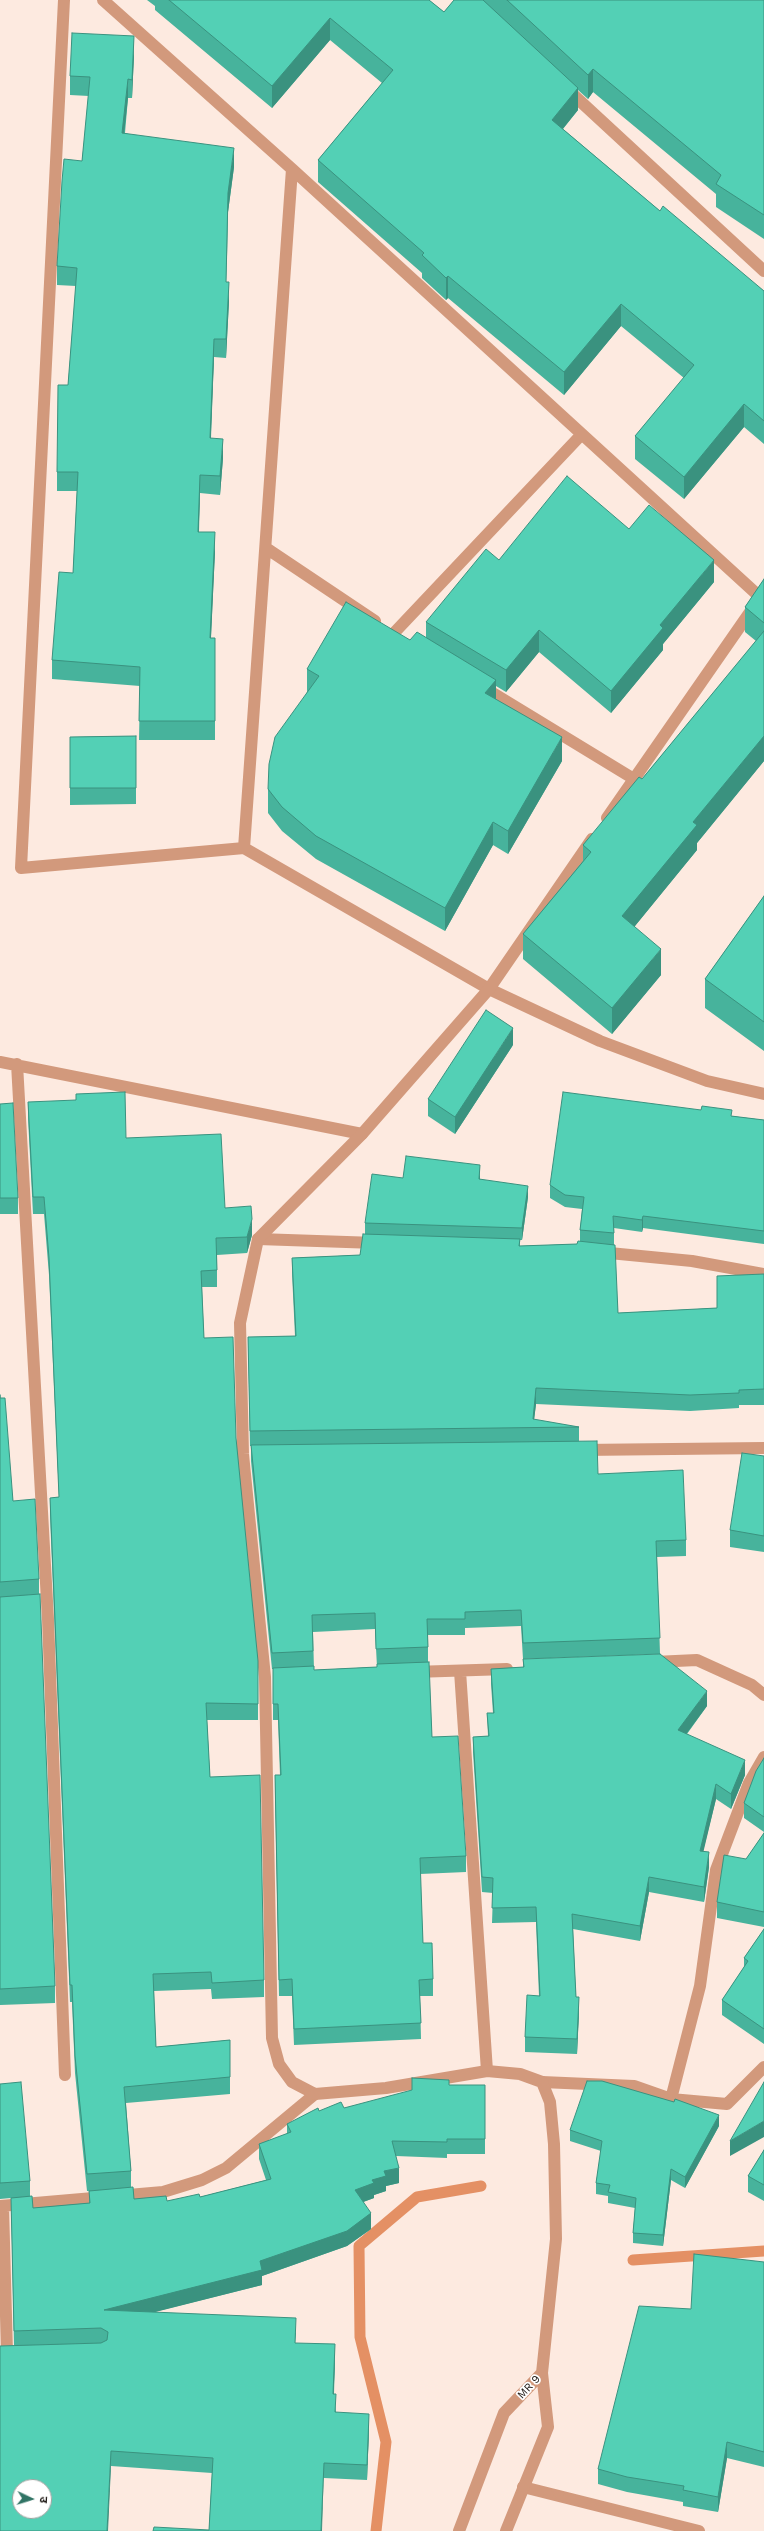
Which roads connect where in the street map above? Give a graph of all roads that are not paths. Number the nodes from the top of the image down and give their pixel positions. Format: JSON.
{"nodes":[{"id":1,"x":64,"y":0,"type":"edge"},
{"id":2,"x":103,"y":0,"type":"edge"},
{"id":3,"x":558,"y":81,"type":"edge"},
{"id":4,"x":292,"y":169,"type":"junction"},
{"id":5,"x":764,"y":271,"type":"edge"},
{"id":6,"x":582,"y":434,"type":"junction"},
{"id":7,"x":266,"y":548,"type":"junction"},
{"id":8,"x":762,"y":594,"type":"edge"},
{"id":9,"x":394,"y":633,"type":"junction"},
{"id":10,"x":408,"y":641,"type":"edge"},
{"id":11,"x":474,"y":682,"type":"edge"},
{"id":12,"x":634,"y":779,"type":"junction"},
{"id":13,"x":244,"y":848,"type":"junction"},
{"id":14,"x":489,"y":989,"type":"junction"},
{"id":15,"x":0,"y":1062,"type":"edge"},
{"id":16,"x":17,"y":1064,"type":"junction"},
{"id":17,"x":764,"y":1094,"type":"edge"},
{"id":18,"x":362,"y":1134,"type":"junction"},
{"id":19,"x":258,"y":1239,"type":"junction"},
{"id":20,"x":392,"y":1243,"type":"edge"},
{"id":21,"x":590,"y":1251,"type":"edge"},
{"id":22,"x":764,"y":1274,"type":"edge"},
{"id":23,"x":764,"y":1448,"type":"edge"},
{"id":24,"x":567,"y":1450,"type":"edge"},
{"id":25,"x":243,"y":1454,"type":"junction"},
{"id":26,"x":259,"y":1454,"type":"edge"},
{"id":27,"x":47,"y":1602,"type":"junction"},
{"id":28,"x":31,"y":1604,"type":"edge"},
{"id":29,"x":642,"y":1662,"type":"edge"},
{"id":30,"x":516,"y":1668,"type":"edge"},
{"id":31,"x":460,"y":1671,"type":"junction"},
{"id":32,"x":406,"y":1673,"type":"edge"},
{"id":33,"x":265,"y":1677,"type":"junction"},
{"id":34,"x":280,"y":1677,"type":"edge"},
{"id":35,"x":764,"y":1696,"type":"edge"},
{"id":36,"x":764,"y":1758,"type":"edge"},
{"id":37,"x":764,"y":2067,"type":"edge"},
{"id":38,"x":487,"y":2071,"type":"junction"},
{"id":39,"x":65,"y":2075,"type":"dead end"},
{"id":40,"x":542,"y":2082,"type":"junction"},
{"id":41,"x":315,"y":2094,"type":"junction"},
{"id":42,"x":671,"y":2099,"type":"junction"},
{"id":43,"x":1,"y":2206,"type":"edge"},
{"id":44,"x":23,"y":2353,"type":"edge"},
{"id":45,"x":4,"y":2354,"type":"edge"},
{"id":46,"x":542,"y":2373,"type":"junction"},
{"id":47,"x":523,"y":2487,"type":"junction"},
{"id":48,"x":459,"y":2531,"type":"edge"},
{"id":49,"x":506,"y":2531,"type":"edge"},
{"id":50,"x":699,"y":2531,"type":"edge"}],
"edges":[{"from":1,"to":13,"type":"street"},
{"from":2,"to":4,"type":"street"},
{"from":3,"to":5,"type":"street"},
{"from":4,"to":6,"type":"street"},
{"from":4,"to":7,"type":"street"},
{"from":6,"to":8,"type":"street"},
{"from":6,"to":9,"type":"street"},
{"from":7,"to":9,"type":"street"},
{"from":7,"to":13,"type":"street"},
{"from":8,"to":12,"type":"street"},
{"from":9,"to":10,"type":"street"},
{"from":11,"to":12,"type":"street"},
{"from":12,"to":14,"type":"street"},
{"from":13,"to":14,"type":"street"},
{"from":14,"to":17,"type":"street"},
{"from":14,"to":18,"type":"street"},
{"from":15,"to":16,"type":"street"},
{"from":16,"to":18,"type":"street"},
{"from":16,"to":27,"type":"street"},
{"from":18,"to":19,"type":"street"},
{"from":19,"to":20,"type":"street"},
{"from":19,"to":25,"type":"street"},
{"from":21,"to":22,"type":"street"},
{"from":23,"to":24,"type":"street"},
{"from":25,"to":26,"type":"street"},
{"from":25,"to":33,"type":"street"},
{"from":27,"to":28,"type":"street"},
{"from":27,"to":39,"type":"street"},
{"from":29,"to":35,"type":"street"},
{"from":30,"to":31,"type":"street"},
{"from":31,"to":32,"type":"street"},
{"from":31,"to":38,"type":"street"},
{"from":33,"to":34,"type":"street"},
{"from":33,"to":41,"type":"street"},
{"from":36,"to":42,"type":"street"},
{"from":37,"to":42,"type":"street"},
{"from":38,"to":40,"type":"street"},
{"from":38,"to":41,"type":"street"},
{"from":40,"to":42,"type":"street"},
{"from":40,"to":46,"type":"street"},
{"from":41,"to":43,"type":"street"},
{"from":43,"to":45,"type":"street"},
{"from":44,"to":45,"type":"street"},
{"from":46,"to":47,"type":"street","name":"MR 9"},
{"from":46,"to":48,"type":"street","name":"MR 9"},
{"from":47,"to":49,"type":"street","name":"MR 9"},
{"from":47,"to":50,"type":"street"}]}
